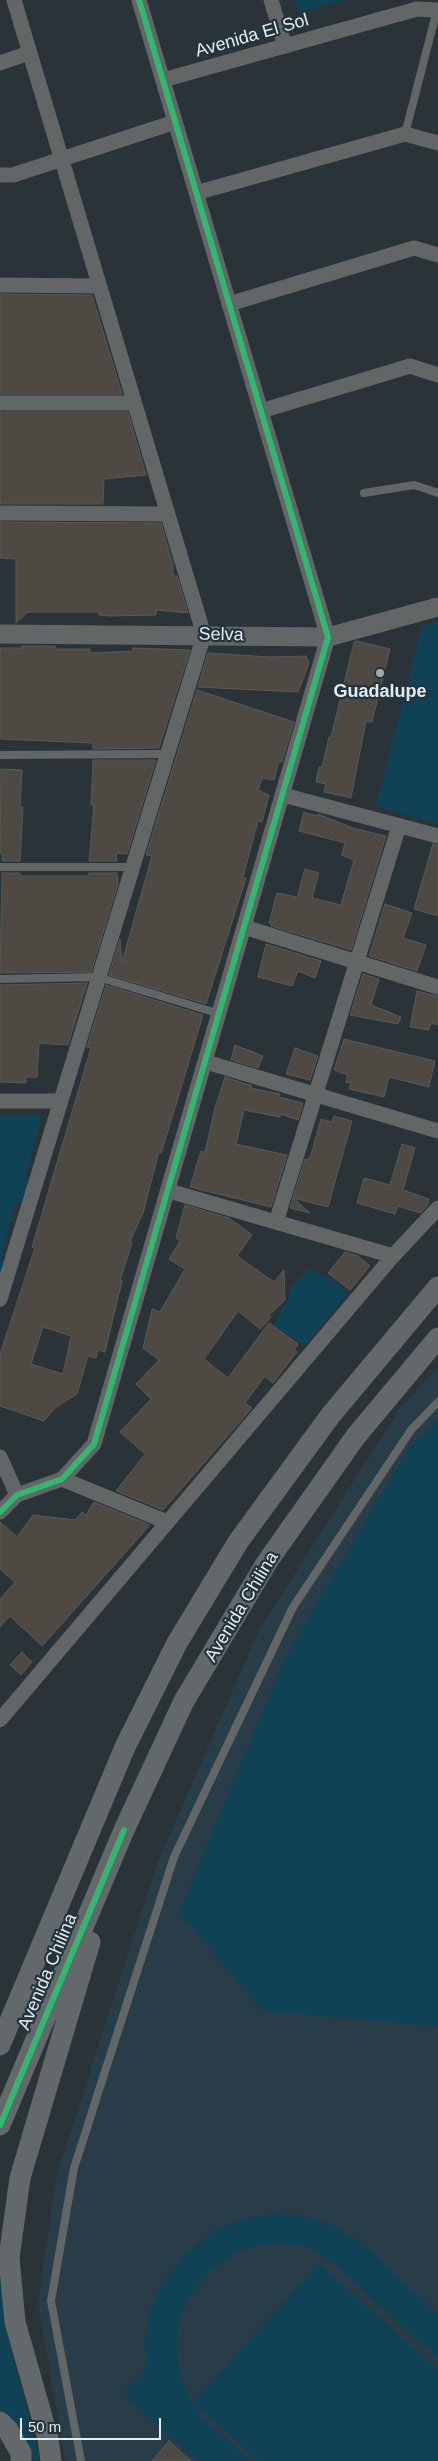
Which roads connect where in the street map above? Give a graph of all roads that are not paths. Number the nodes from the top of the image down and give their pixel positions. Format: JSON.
{"nodes":[{"id":1,"x":14,"y":0,"type":"edge"},
{"id":2,"x":139,"y":0,"type":"edge"},
{"id":3,"x":271,"y":0,"type":"edge"},
{"id":4,"x":438,"y":10,"type":"edge"},
{"id":5,"x":285,"y":46,"type":"junction"},
{"id":6,"x":29,"y":53,"type":"junction"},
{"id":7,"x":0,"y":63,"type":"edge"},
{"id":8,"x":163,"y":80,"type":"junction"},
{"id":9,"x":175,"y":122,"type":"junction"},
{"id":10,"x":405,"y":134,"type":"junction"},
{"id":11,"x":438,"y":143,"type":"edge"},
{"id":12,"x":61,"y":159,"type":"junction"},
{"id":13,"x":0,"y":174,"type":"edge"},
{"id":14,"x":196,"y":193,"type":"junction"},
{"id":15,"x":438,"y":256,"type":"edge"},
{"id":16,"x":0,"y":285,"type":"edge"},
{"id":17,"x":99,"y":286,"type":"junction"},
{"id":18,"x":229,"y":304,"type":"junction"},
{"id":19,"x":438,"y":375,"type":"edge"},
{"id":20,"x":0,"y":403,"type":"edge"},
{"id":21,"x":134,"y":403,"type":"junction"},
{"id":22,"x":261,"y":411,"type":"junction"},
{"id":23,"x":364,"y":493,"type":"dead end"},
{"id":24,"x":438,"y":493,"type":"edge"},
{"id":25,"x":0,"y":513,"type":"edge"},
{"id":26,"x":168,"y":514,"type":"junction"},
{"id":27,"x":438,"y":607,"type":"edge"},
{"id":28,"x":0,"y":634,"type":"edge"},
{"id":29,"x":204,"y":635,"type":"junction"},
{"id":30,"x":328,"y":637,"type":"junction"},
{"id":31,"x":167,"y":754,"type":"junction"},
{"id":32,"x":0,"y":755,"type":"edge"},
{"id":33,"x":283,"y":795,"type":"junction"},
{"id":34,"x":399,"y":826,"type":"junction"},
{"id":35,"x":438,"y":836,"type":"edge"},
{"id":36,"x":0,"y":867,"type":"edge"},
{"id":37,"x":131,"y":867,"type":"junction"},
{"id":38,"x":244,"y":927,"type":"junction"},
{"id":39,"x":357,"y":962,"type":"junction"},
{"id":40,"x":98,"y":977,"type":"junction"},
{"id":41,"x":0,"y":979,"type":"edge"},
{"id":42,"x":438,"y":987,"type":"edge"},
{"id":43,"x":220,"y":1014,"type":"junction"},
{"id":44,"x":206,"y":1062,"type":"junction"},
{"id":45,"x":316,"y":1094,"type":"junction"},
{"id":46,"x":61,"y":1101,"type":"junction"},
{"id":47,"x":0,"y":1102,"type":"edge"},
{"id":48,"x":438,"y":1131,"type":"edge"},
{"id":49,"x":169,"y":1191,"type":"junction"},
{"id":50,"x":438,"y":1208,"type":"edge"},
{"id":51,"x":276,"y":1222,"type":"junction"},
{"id":52,"x":393,"y":1256,"type":"junction"},
{"id":53,"x":438,"y":1287,"type":"edge"},
{"id":54,"x":0,"y":1299,"type":"edge"},
{"id":55,"x":438,"y":1338,"type":"edge"},
{"id":56,"x":438,"y":1402,"type":"edge"},
{"id":57,"x":0,"y":1457,"type":"edge"},
{"id":58,"x":62,"y":1479,"type":"junction"},
{"id":59,"x":17,"y":1495,"type":"junction"},
{"id":60,"x":0,"y":1512,"type":"edge"},
{"id":61,"x":167,"y":1522,"type":"junction"},
{"id":62,"x":0,"y":1720,"type":"edge"},
{"id":63,"x":124,"y":1830,"type":"junction"},
{"id":64,"x":0,"y":2045,"type":"edge"},
{"id":65,"x":0,"y":2125,"type":"edge"},
{"id":66,"x":0,"y":2422,"type":"edge"},
{"id":67,"x":21,"y":2461,"type":"edge"},
{"id":68,"x":51,"y":2461,"type":"edge"},
{"id":69,"x":81,"y":2461,"type":"edge"}],
"edges":[{"from":1,"to":6,"type":"street"},
{"from":2,"to":8,"type":"street"},
{"from":3,"to":5,"type":"street"},
{"from":4,"to":5,"type":"street","name":"Avenida El Sol"},
{"from":4,"to":10,"type":"lane"},
{"from":5,"to":8,"type":"street","name":"Avenida El Sol"},
{"from":6,"to":7,"type":"street"},
{"from":6,"to":12,"type":"street"},
{"from":8,"to":9,"type":"street"},
{"from":9,"to":12,"type":"street"},
{"from":9,"to":14,"type":"street"},
{"from":10,"to":11,"type":"street"},
{"from":10,"to":14,"type":"street"},
{"from":12,"to":13,"type":"street"},
{"from":12,"to":17,"type":"street"},
{"from":14,"to":18,"type":"street"},
{"from":15,"to":18,"type":"street"},
{"from":16,"to":17,"type":"street"},
{"from":17,"to":21,"type":"street"},
{"from":18,"to":22,"type":"street"},
{"from":19,"to":22,"type":"street"},
{"from":20,"to":21,"type":"street"},
{"from":21,"to":26,"type":"street"},
{"from":22,"to":30,"type":"street"},
{"from":23,"to":24,"type":"lane"},
{"from":25,"to":26,"type":"street"},
{"from":26,"to":29,"type":"street"},
{"from":27,"to":30,"type":"street","name":"Selva"},
{"from":28,"to":29,"type":"street","name":"Selva"},
{"from":29,"to":30,"type":"street","name":"Selva"},
{"from":29,"to":31,"type":"street"},
{"from":30,"to":33,"type":"street"},
{"from":31,"to":32,"type":"lane"},
{"from":31,"to":37,"type":"street"},
{"from":33,"to":34,"type":"street"},
{"from":33,"to":38,"type":"street"},
{"from":34,"to":35,"type":"street"},
{"from":34,"to":39,"type":"street"},
{"from":36,"to":37,"type":"lane"},
{"from":37,"to":40,"type":"street"},
{"from":38,"to":39,"type":"street"},
{"from":38,"to":43,"type":"street"},
{"from":39,"to":42,"type":"street"},
{"from":39,"to":45,"type":"street"},
{"from":40,"to":41,"type":"lane"},
{"from":40,"to":43,"type":"lane"},
{"from":40,"to":46,"type":"street"},
{"from":43,"to":44,"type":"street"},
{"from":44,"to":45,"type":"street"},
{"from":44,"to":49,"type":"street"},
{"from":45,"to":48,"type":"street"},
{"from":45,"to":51,"type":"street"},
{"from":46,"to":47,"type":"street"},
{"from":46,"to":54,"type":"street"},
{"from":49,"to":51,"type":"street"},
{"from":49,"to":58,"type":"street"},
{"from":50,"to":52,"type":"street"},
{"from":51,"to":52,"type":"street"},
{"from":52,"to":61,"type":"street"},
{"from":53,"to":64,"type":"main road","name":"Avenida Chilina"},
{"from":55,"to":63,"type":"main road","name":"Avenida Chilina"},
{"from":56,"to":69,"type":"lane"},
{"from":57,"to":59,"type":"street"},
{"from":58,"to":59,"type":"street"},
{"from":58,"to":61,"type":"street"},
{"from":59,"to":60,"type":"street"},
{"from":61,"to":62,"type":"street"},
{"from":63,"to":65,"type":"main road","name":"Avenida Chilina"},
{"from":63,"to":68,"type":"main road"},
{"from":66,"to":67,"type":"main road"}]}
